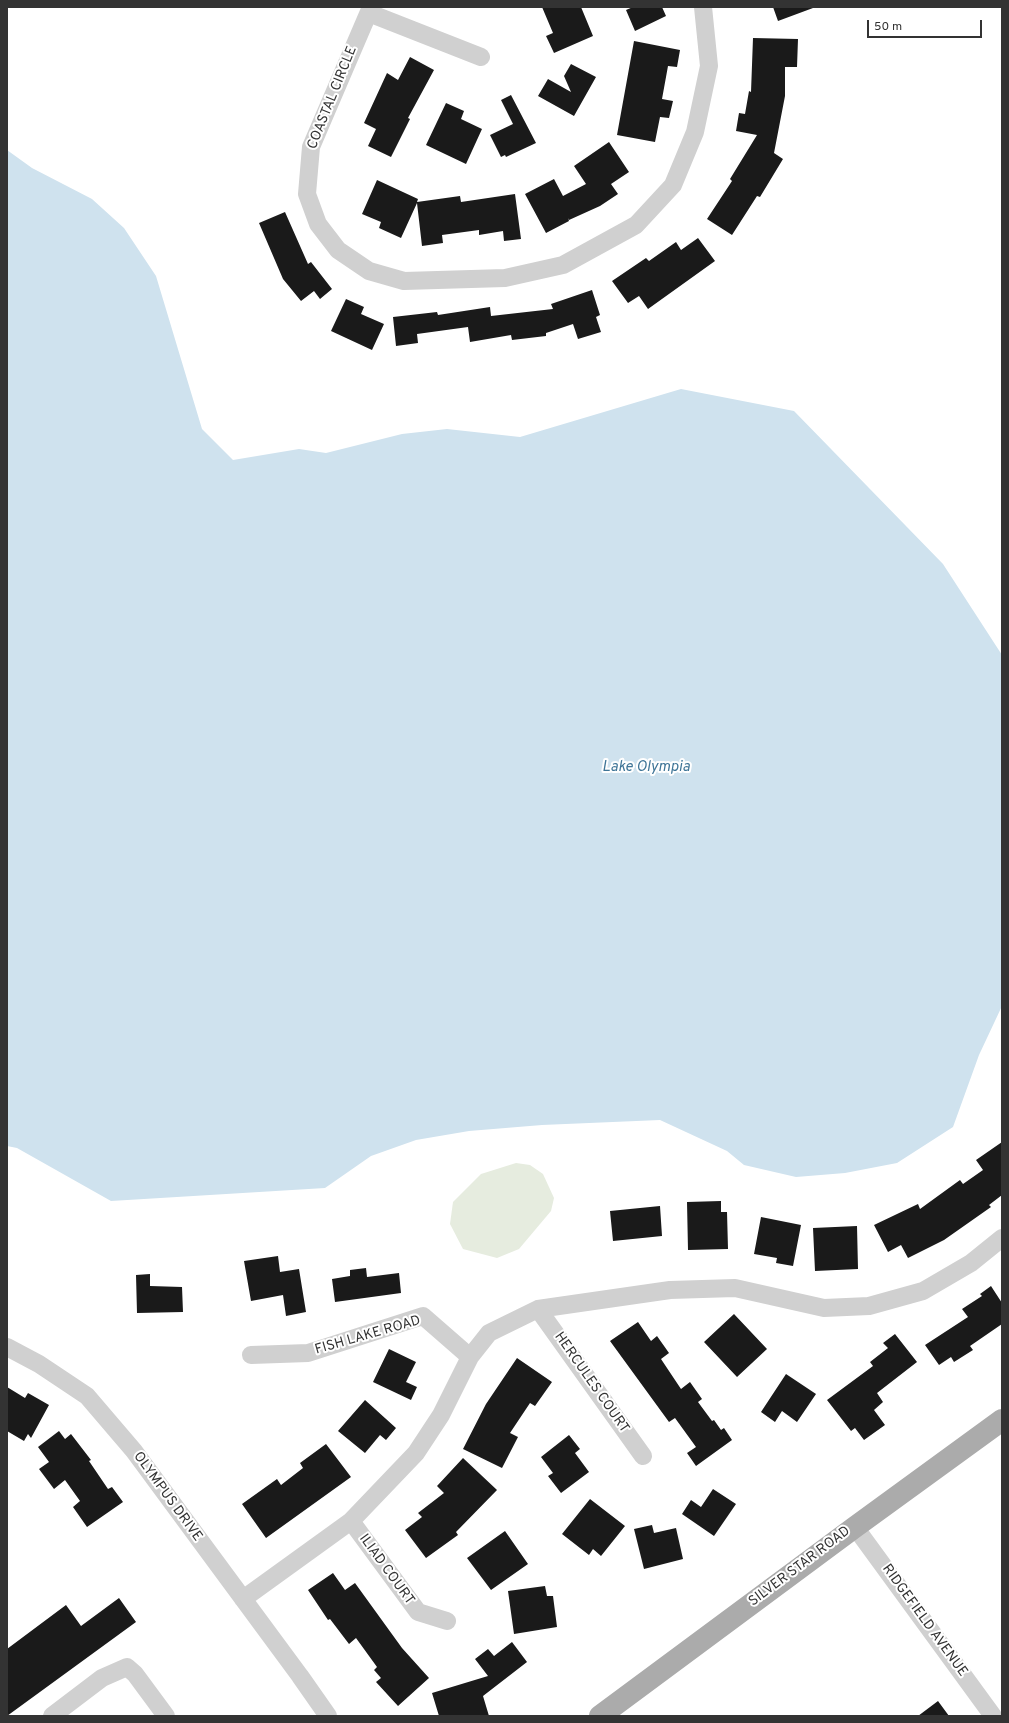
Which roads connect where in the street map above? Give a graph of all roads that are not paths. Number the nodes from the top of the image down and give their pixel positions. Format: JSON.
{"nodes":[{"id":1,"x":703,"y":7,"type":"edge"},
{"id":2,"x":370,"y":10,"type":"edge"},
{"id":3,"x":481,"y":57,"type":"dead end"},
{"id":4,"x":1002,"y":1238,"type":"edge"},
{"id":5,"x":538,"y":1309,"type":"junction"},
{"id":6,"x":7,"y":1347,"type":"edge"},
{"id":7,"x":251,"y":1354,"type":"dead end"},
{"id":8,"x":470,"y":1357,"type":"junction"},
{"id":9,"x":1002,"y":1420,"type":"edge"},
{"id":10,"x":643,"y":1456,"type":"dead end"},
{"id":11,"x":351,"y":1521,"type":"junction"},
{"id":12,"x":855,"y":1527,"type":"junction"},
{"id":13,"x":243,"y":1599,"type":"junction"},
{"id":14,"x":448,"y":1621,"type":"dead end"},
{"id":15,"x":300,"y":1676,"type":"junction"},
{"id":16,"x":52,"y":1716,"type":"edge"},
{"id":17,"x":166,"y":1716,"type":"edge"},
{"id":18,"x":328,"y":1716,"type":"edge"},
{"id":19,"x":340,"y":1716,"type":"edge"},
{"id":20,"x":600,"y":1716,"type":"edge"},
{"id":21,"x":993,"y":1716,"type":"edge"}],
"edges":[{"from":1,"to":2,"type":"street","name":"COASTAL CIRCLE"},
{"from":2,"to":3,"type":"street"},
{"from":4,"to":5,"type":"street"},
{"from":5,"to":8,"type":"street"},
{"from":5,"to":10,"type":"street","name":"HERCULES COURT"},
{"from":6,"to":13,"type":"street","name":"OLYMPUS DRIVE"},
{"from":7,"to":8,"type":"street","name":"FISH LAKE ROAD"},
{"from":8,"to":11,"type":"street"},
{"from":9,"to":12,"type":"main road","name":"SILVER STAR ROAD"},
{"from":11,"to":13,"type":"street"},
{"from":11,"to":14,"type":"street","name":"ILIAD COURT"},
{"from":12,"to":20,"type":"main road","name":"SILVER STAR ROAD"},
{"from":12,"to":21,"type":"street","name":"RIDGEFIELD AVENUE"},
{"from":13,"to":15,"type":"street","name":"OLYMPUS DRIVE"},
{"from":15,"to":18,"type":"street","name":"OLYMPUS DRIVE"},
{"from":15,"to":19,"type":"street","name":"OLYMPUS DRIVE"},
{"from":16,"to":17,"type":"street"}]}
